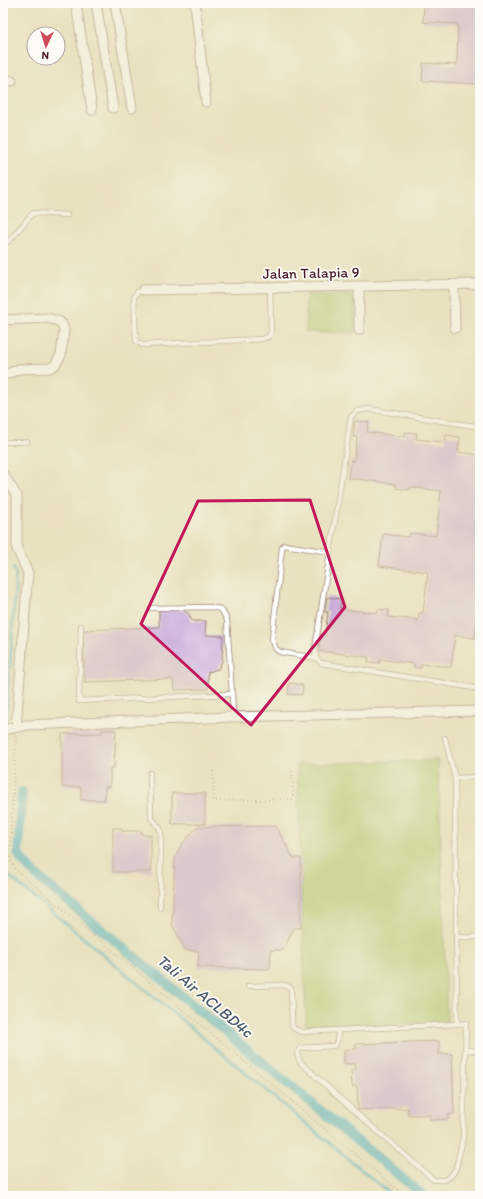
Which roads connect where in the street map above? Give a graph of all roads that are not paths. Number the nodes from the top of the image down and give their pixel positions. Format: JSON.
{"nodes":[{"id":1,"x":76,"y":3,"type":"edge"},
{"id":2,"x":96,"y":3,"type":"edge"},
{"id":3,"x":115,"y":3,"type":"edge"},
{"id":4,"x":195,"y":3,"type":"edge"},
{"id":5,"x":206,"y":102,"type":"dead end"},
{"id":6,"x":113,"y":108,"type":"dead end"},
{"id":7,"x":132,"y":108,"type":"dead end"},
{"id":8,"x":92,"y":110,"type":"dead end"},
{"id":9,"x":67,"y":215,"type":"dead end"},
{"id":10,"x":3,"y":244,"type":"edge"},
{"id":11,"x":480,"y":284,"type":"edge"},
{"id":12,"x":454,"y":285,"type":"junction"},
{"id":13,"x":358,"y":286,"type":"junction"},
{"id":14,"x":270,"y":288,"type":"junction"},
{"id":15,"x":143,"y":290,"type":"joint"},
{"id":16,"x":3,"y":320,"type":"edge"},
{"id":17,"x":455,"y":328,"type":"dead end"},
{"id":18,"x":359,"y":330,"type":"dead end"},
{"id":19,"x":3,"y":376,"type":"edge"},
{"id":20,"x":480,"y":426,"type":"edge"},
{"id":21,"x":3,"y":442,"type":"edge"},
{"id":22,"x":27,"y":442,"type":"dead end"},
{"id":23,"x":3,"y":474,"type":"edge"},
{"id":24,"x":330,"y":552,"type":"junction"},
{"id":25,"x":151,"y":608,"type":"dead end"},
{"id":26,"x":81,"y":626,"type":"dead end"},
{"id":27,"x":316,"y":658,"type":"junction"},
{"id":28,"x":480,"y":689,"type":"edge"},
{"id":29,"x":232,"y":694,"type":"junction"},
{"id":30,"x":480,"y":711,"type":"edge"},
{"id":31,"x":233,"y":717,"type":"junction"},
{"id":32,"x":16,"y":727,"type":"junction"},
{"id":33,"x":3,"y":730,"type":"edge"},
{"id":34,"x":445,"y":738,"type":"dead end"},
{"id":35,"x":150,"y":773,"type":"dead end"},
{"id":36,"x":480,"y":777,"type":"edge"},
{"id":37,"x":455,"y":778,"type":"junction"},
{"id":38,"x":160,"y":906,"type":"dead end"},
{"id":39,"x":456,"y":937,"type":"junction"},
{"id":40,"x":480,"y":937,"type":"edge"},
{"id":41,"x":248,"y":986,"type":"dead end"},
{"id":42,"x":457,"y":1024,"type":"junction"},
{"id":43,"x":338,"y":1031,"type":"junction"},
{"id":44,"x":466,"y":1050,"type":"junction"},
{"id":45,"x":480,"y":1051,"type":"edge"}],
"edges":[{"from":1,"to":8,"type":"street"},
{"from":2,"to":6,"type":"street"},
{"from":3,"to":7,"type":"street"},
{"from":4,"to":5,"type":"street"},
{"from":9,"to":10,"type":"lane"},
{"from":11,"to":12,"type":"street","name":"Jalan Talapia 9"},
{"from":12,"to":13,"type":"street","name":"Jalan Talapia 9"},
{"from":12,"to":17,"type":"street"},
{"from":13,"to":14,"type":"street","name":"Jalan Talapia 9"},
{"from":13,"to":18,"type":"street"},
{"from":14,"to":15,"type":"street","name":"Jalan Talapia 9"},
{"from":14,"to":15,"type":"lane"},
{"from":16,"to":19,"type":"street"},
{"from":20,"to":24,"type":"lane"},
{"from":21,"to":22,"type":"lane"},
{"from":23,"to":32,"type":"street"},
{"from":24,"to":27,"type":"lane"},
{"from":24,"to":27,"type":"lane"},
{"from":25,"to":29,"type":"lane"},
{"from":26,"to":29,"type":"lane"},
{"from":27,"to":28,"type":"lane"},
{"from":29,"to":31,"type":"lane"},
{"from":30,"to":31,"type":"street"},
{"from":31,"to":32,"type":"street"},
{"from":32,"to":33,"type":"street"},
{"from":34,"to":37,"type":"lane"},
{"from":35,"to":38,"type":"lane"},
{"from":36,"to":37,"type":"lane"},
{"from":37,"to":39,"type":"lane"},
{"from":39,"to":40,"type":"lane"},
{"from":39,"to":42,"type":"lane"},
{"from":41,"to":43,"type":"lane"},
{"from":42,"to":43,"type":"lane"},
{"from":42,"to":44,"type":"lane"},
{"from":43,"to":44,"type":"lane"},
{"from":44,"to":45,"type":"lane"}]}
